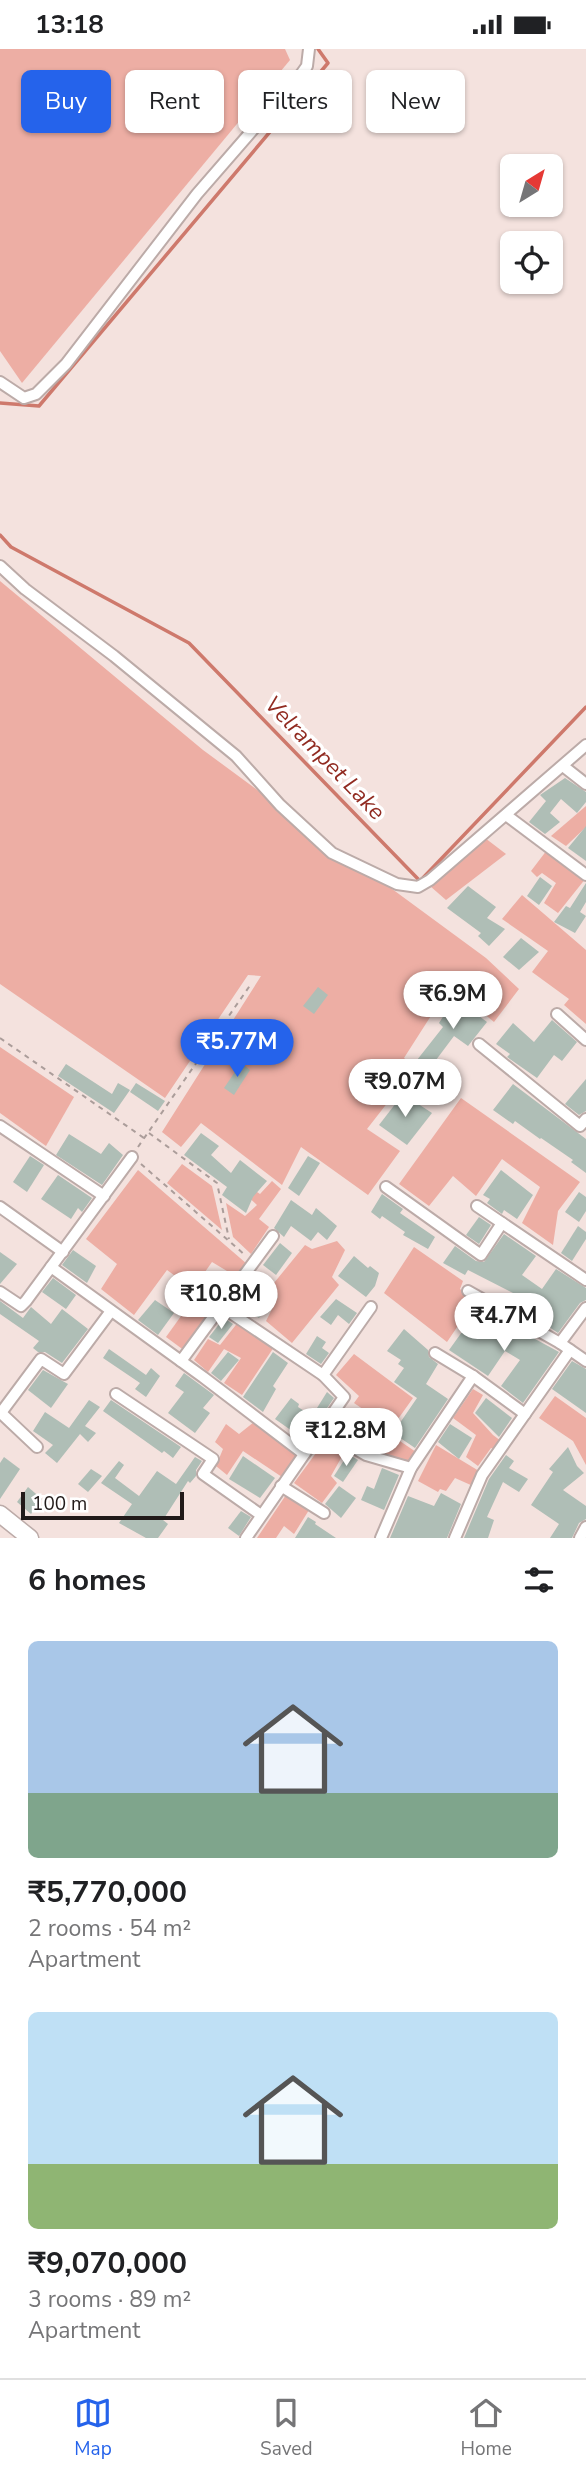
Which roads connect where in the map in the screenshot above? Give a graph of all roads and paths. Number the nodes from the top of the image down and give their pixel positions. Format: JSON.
{"nodes":[{"id":1,"x":309,"y":49,"type":"edge"},
{"id":2,"x":0,"y":381,"type":"edge"},
{"id":3,"x":0,"y":566,"type":"edge"},
{"id":4,"x":586,"y":745,"type":"edge"},
{"id":5,"x":563,"y":766,"type":"junction"},
{"id":6,"x":586,"y":784,"type":"edge"},
{"id":7,"x":506,"y":815,"type":"junction"},
{"id":8,"x":586,"y":875,"type":"edge"},
{"id":9,"x":251,"y":984,"type":"dead end"},
{"id":10,"x":557,"y":1014,"type":"dead end"},
{"id":11,"x":0,"y":1038,"type":"edge"},
{"id":12,"x":586,"y":1040,"type":"edge"},
{"id":13,"x":479,"y":1044,"type":"dead end"},
{"id":14,"x":584,"y":1125,"type":"edge"},
{"id":15,"x":0,"y":1126,"type":"edge"},
{"id":16,"x":148,"y":1133,"type":"junction"},
{"id":17,"x":144,"y":1139,"type":"junction"},
{"id":18,"x":132,"y":1157,"type":"junction"},
{"id":19,"x":386,"y":1187,"type":"dead end"},
{"id":20,"x":104,"y":1196,"type":"junction"},
{"id":21,"x":477,"y":1206,"type":"dead end"},
{"id":22,"x":0,"y":1207,"type":"edge"},
{"id":23,"x":502,"y":1223,"type":"junction"},
{"id":24,"x":273,"y":1236,"type":"dead end"},
{"id":25,"x":229,"y":1241,"type":"junction"},
{"id":26,"x":63,"y":1252,"type":"junction"},
{"id":27,"x":254,"y":1263,"type":"junction"},
{"id":28,"x":51,"y":1267,"type":"junction"},
{"id":29,"x":586,"y":1280,"type":"edge"},
{"id":30,"x":468,"y":1291,"type":"dead end"},
{"id":31,"x":0,"y":1292,"type":"edge"},
{"id":32,"x":222,"y":1307,"type":"junction"},
{"id":33,"x":371,"y":1307,"type":"dead end"},
{"id":34,"x":586,"y":1308,"type":"edge"},
{"id":35,"x":111,"y":1311,"type":"junction"},
{"id":36,"x":565,"y":1347,"type":"junction"},
{"id":37,"x":435,"y":1353,"type":"dead end"},
{"id":38,"x":181,"y":1361,"type":"junction"},
{"id":39,"x":586,"y":1361,"type":"edge"},
{"id":40,"x":323,"y":1375,"type":"junction"},
{"id":41,"x":473,"y":1375,"type":"junction"},
{"id":42,"x":116,"y":1394,"type":"dead end"},
{"id":43,"x":0,"y":1413,"type":"edge"},
{"id":44,"x":525,"y":1414,"type":"junction"},
{"id":45,"x":321,"y":1429,"type":"junction"},
{"id":46,"x":37,"y":1447,"type":"dead end"},
{"id":47,"x":303,"y":1454,"type":"junction"},
{"id":48,"x":411,"y":1468,"type":"junction"},
{"id":49,"x":281,"y":1486,"type":"junction"},
{"id":50,"x":324,"y":1513,"type":"dead end"},
{"id":51,"x":0,"y":1514,"type":"edge"},
{"id":52,"x":261,"y":1515,"type":"junction"},
{"id":53,"x":586,"y":1527,"type":"edge"},
{"id":54,"x":30,"y":1538,"type":"edge"},
{"id":55,"x":246,"y":1538,"type":"edge"},
{"id":56,"x":381,"y":1538,"type":"edge"},
{"id":57,"x":455,"y":1538,"type":"edge"},
{"id":58,"x":580,"y":1538,"type":"edge"}],
"edges":[{"from":1,"to":2,"type":"street"},
{"from":3,"to":7,"type":"street"},
{"from":4,"to":5,"type":"street"},
{"from":5,"to":6,"type":"street"},
{"from":5,"to":7,"type":"street"},
{"from":7,"to":8,"type":"street"},
{"from":9,"to":16,"type":"path"},
{"from":10,"to":12,"type":"street"},
{"from":11,"to":17,"type":"path"},
{"from":13,"to":14,"type":"street"},
{"from":15,"to":20,"type":"street"},
{"from":16,"to":17,"type":"path"},
{"from":16,"to":25,"type":"path"},
{"from":17,"to":18,"type":"path"},
{"from":18,"to":20,"type":"street"},
{"from":18,"to":25,"type":"path"},
{"from":19,"to":23,"type":"street"},
{"from":20,"to":26,"type":"street"},
{"from":21,"to":23,"type":"street"},
{"from":22,"to":26,"type":"street"},
{"from":23,"to":29,"type":"street"},
{"from":24,"to":27,"type":"street"},
{"from":25,"to":27,"type":"path"},
{"from":26,"to":28,"type":"street"},
{"from":27,"to":32,"type":"street"},
{"from":28,"to":31,"type":"street"},
{"from":28,"to":35,"type":"street"},
{"from":30,"to":36,"type":"street"},
{"from":32,"to":38,"type":"street"},
{"from":32,"to":40,"type":"street"},
{"from":33,"to":40,"type":"street"},
{"from":34,"to":36,"type":"street"},
{"from":35,"to":38,"type":"street"},
{"from":35,"to":43,"type":"street"},
{"from":36,"to":39,"type":"street"},
{"from":36,"to":44,"type":"street"},
{"from":37,"to":41,"type":"street"},
{"from":38,"to":47,"type":"street"},
{"from":40,"to":45,"type":"street"},
{"from":41,"to":44,"type":"street"},
{"from":41,"to":48,"type":"street"},
{"from":42,"to":52,"type":"street"},
{"from":43,"to":46,"type":"street"},
{"from":44,"to":57,"type":"street"},
{"from":45,"to":47,"type":"street"},
{"from":45,"to":48,"type":"street"},
{"from":47,"to":49,"type":"street"},
{"from":48,"to":56,"type":"street"},
{"from":49,"to":50,"type":"street"},
{"from":49,"to":52,"type":"street"},
{"from":51,"to":54,"type":"main road"},
{"from":52,"to":55,"type":"street"},
{"from":53,"to":58,"type":"street"}]}
